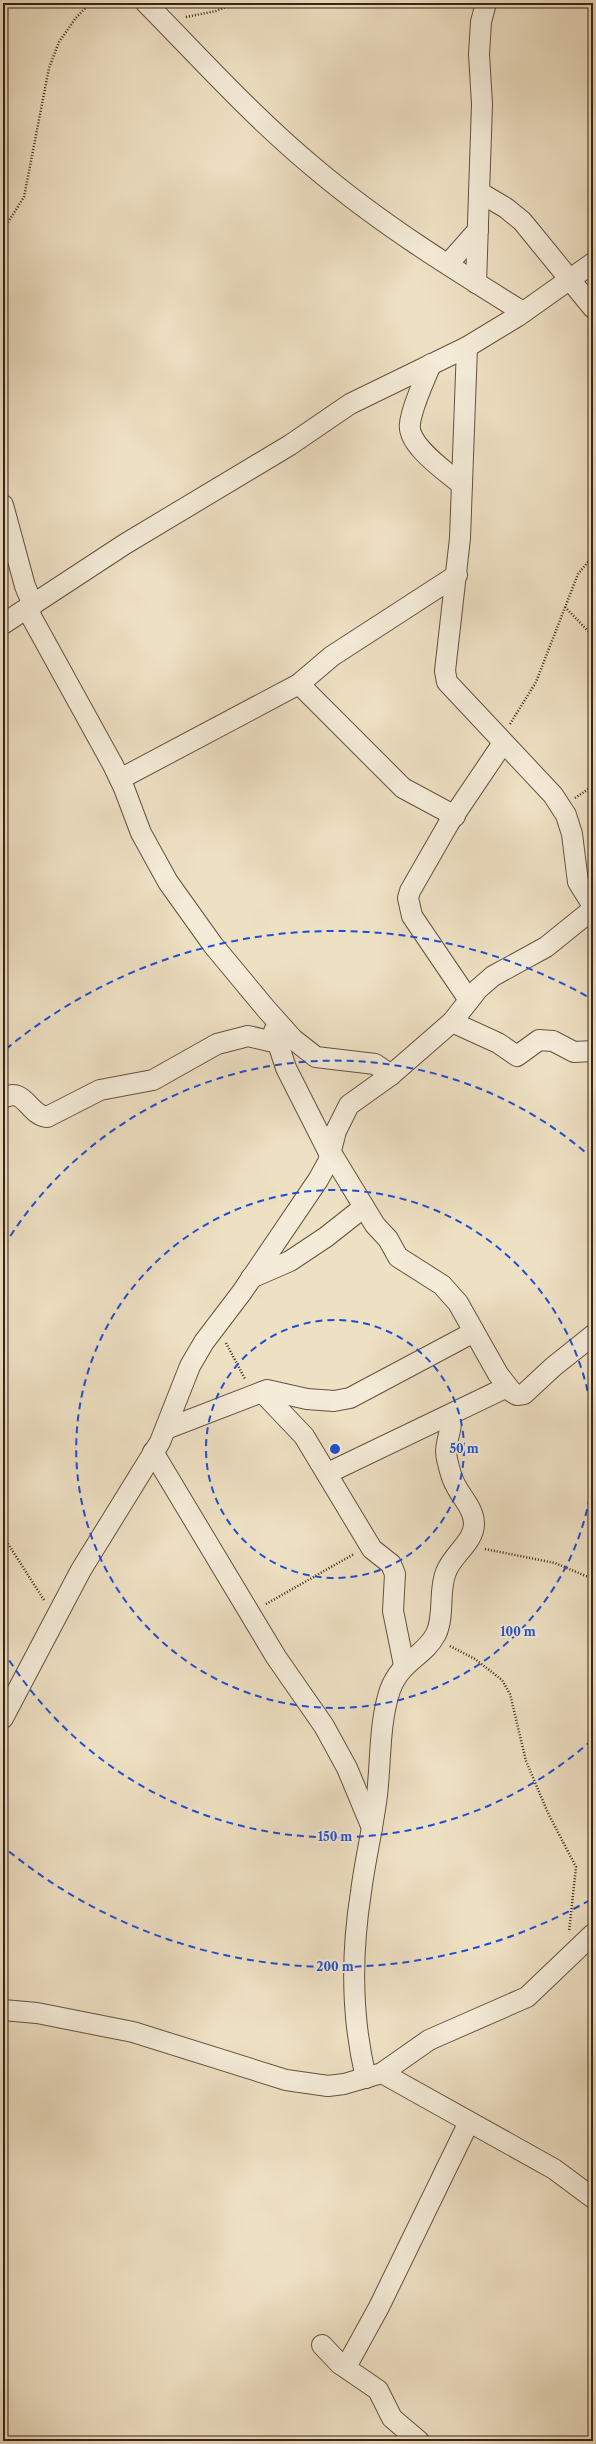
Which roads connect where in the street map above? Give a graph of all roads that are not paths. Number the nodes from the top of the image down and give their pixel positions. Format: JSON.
{"nodes":[{"id":1,"x":146,"y":3,"type":"edge"},
{"id":2,"x":472,"y":3,"type":"edge"},
{"id":3,"x":486,"y":3,"type":"edge"},
{"id":4,"x":481,"y":22,"type":"junction"},
{"id":5,"x":479,"y":192,"type":"junction"},
{"id":6,"x":478,"y":230,"type":"junction"},
{"id":7,"x":448,"y":264,"type":"junction"},
{"id":8,"x":593,"y":264,"type":"edge"},
{"id":9,"x":570,"y":280,"type":"junction"},
{"id":10,"x":476,"y":282,"type":"junction"},
{"id":11,"x":593,"y":308,"type":"edge"},
{"id":12,"x":523,"y":312,"type":"junction"},
{"id":13,"x":468,"y":347,"type":"junction"},
{"id":14,"x":430,"y":364,"type":"junction"},
{"id":15,"x":462,"y":485,"type":"junction"},
{"id":16,"x":3,"y":505,"type":"edge"},
{"id":17,"x":456,"y":575,"type":"junction"},
{"id":18,"x":30,"y":607,"type":"junction"},
{"id":19,"x":3,"y":624,"type":"edge"},
{"id":20,"x":299,"y":684,"type":"junction"},
{"id":21,"x":501,"y":742,"type":"junction"},
{"id":22,"x":120,"y":779,"type":"junction"},
{"id":23,"x":455,"y":816,"type":"junction"},
{"id":24,"x":593,"y":908,"type":"edge"},
{"id":25,"x":469,"y":1000,"type":"junction"},
{"id":26,"x":267,"y":1010,"type":"junction"},
{"id":27,"x":452,"y":1022,"type":"junction"},
{"id":28,"x":278,"y":1043,"type":"junction"},
{"id":29,"x":593,"y":1051,"type":"edge"},
{"id":30,"x":391,"y":1075,"type":"junction"},
{"id":31,"x":3,"y":1098,"type":"edge"},
{"id":32,"x":330,"y":1153,"type":"junction"},
{"id":33,"x":364,"y":1207,"type":"junction"},
{"id":34,"x":251,"y":1278,"type":"junction"},
{"id":35,"x":474,"y":1332,"type":"junction"},
{"id":36,"x":593,"y":1336,"type":"edge"},
{"id":37,"x":507,"y":1387,"type":"junction"},
{"id":38,"x":258,"y":1393,"type":"junction"},
{"id":39,"x":450,"y":1415,"type":"junction"},
{"id":40,"x":166,"y":1429,"type":"junction"},
{"id":41,"x":153,"y":1452,"type":"junction"},
{"id":42,"x":328,"y":1473,"type":"junction"},
{"id":43,"x":404,"y":1665,"type":"junction"},
{"id":44,"x":3,"y":1718,"type":"edge"},
{"id":45,"x":372,"y":1828,"type":"junction"},
{"id":46,"x":593,"y":1934,"type":"edge"},
{"id":47,"x":3,"y":2010,"type":"edge"},
{"id":48,"x":374,"y":2075,"type":"junction"},
{"id":49,"x":469,"y":2122,"type":"junction"},
{"id":50,"x":593,"y":2198,"type":"edge"},
{"id":51,"x":322,"y":2345,"type":"dead end"},
{"id":52,"x":346,"y":2367,"type":"junction"},
{"id":53,"x":419,"y":2441,"type":"edge"}],
"edges":[{"from":1,"to":7,"type":"street"},
{"from":2,"to":4,"type":"street"},
{"from":3,"to":4,"type":"street"},
{"from":4,"to":5,"type":"street"},
{"from":5,"to":6,"type":"street"},
{"from":5,"to":9,"type":"street"},
{"from":6,"to":7,"type":"street"},
{"from":6,"to":10,"type":"street"},
{"from":7,"to":10,"type":"street"},
{"from":8,"to":9,"type":"street"},
{"from":9,"to":11,"type":"street"},
{"from":9,"to":12,"type":"street"},
{"from":10,"to":12,"type":"street"},
{"from":12,"to":13,"type":"street"},
{"from":13,"to":14,"type":"street"},
{"from":13,"to":15,"type":"street"},
{"from":14,"to":15,"type":"street"},
{"from":14,"to":18,"type":"street"},
{"from":15,"to":17,"type":"street"},
{"from":16,"to":18,"type":"street"},
{"from":17,"to":20,"type":"street"},
{"from":17,"to":21,"type":"street"},
{"from":18,"to":19,"type":"street"},
{"from":18,"to":22,"type":"street"},
{"from":20,"to":22,"type":"street"},
{"from":20,"to":23,"type":"street"},
{"from":21,"to":23,"type":"street"},
{"from":21,"to":24,"type":"street"},
{"from":22,"to":26,"type":"street"},
{"from":23,"to":25,"type":"street"},
{"from":24,"to":25,"type":"street"},
{"from":25,"to":27,"type":"street"},
{"from":26,"to":28,"type":"street"},
{"from":26,"to":30,"type":"street"},
{"from":27,"to":29,"type":"street"},
{"from":27,"to":30,"type":"street"},
{"from":28,"to":31,"type":"street"},
{"from":28,"to":32,"type":"street"},
{"from":30,"to":32,"type":"street"},
{"from":32,"to":33,"type":"street"},
{"from":32,"to":34,"type":"street"},
{"from":33,"to":34,"type":"street"},
{"from":33,"to":35,"type":"street"},
{"from":34,"to":40,"type":"street"},
{"from":35,"to":37,"type":"street"},
{"from":35,"to":38,"type":"street"},
{"from":36,"to":37,"type":"street"},
{"from":37,"to":39,"type":"street"},
{"from":38,"to":40,"type":"street"},
{"from":38,"to":42,"type":"street"},
{"from":39,"to":42,"type":"street"},
{"from":39,"to":43,"type":"street"},
{"from":40,"to":41,"type":"street"},
{"from":41,"to":44,"type":"street"},
{"from":41,"to":45,"type":"street"},
{"from":42,"to":43,"type":"street"},
{"from":43,"to":45,"type":"street"},
{"from":45,"to":48,"type":"street"},
{"from":46,"to":48,"type":"street"},
{"from":47,"to":48,"type":"street"},
{"from":48,"to":49,"type":"street"},
{"from":49,"to":50,"type":"street"},
{"from":49,"to":52,"type":"street"},
{"from":51,"to":52,"type":"street"},
{"from":52,"to":53,"type":"street"}]}
